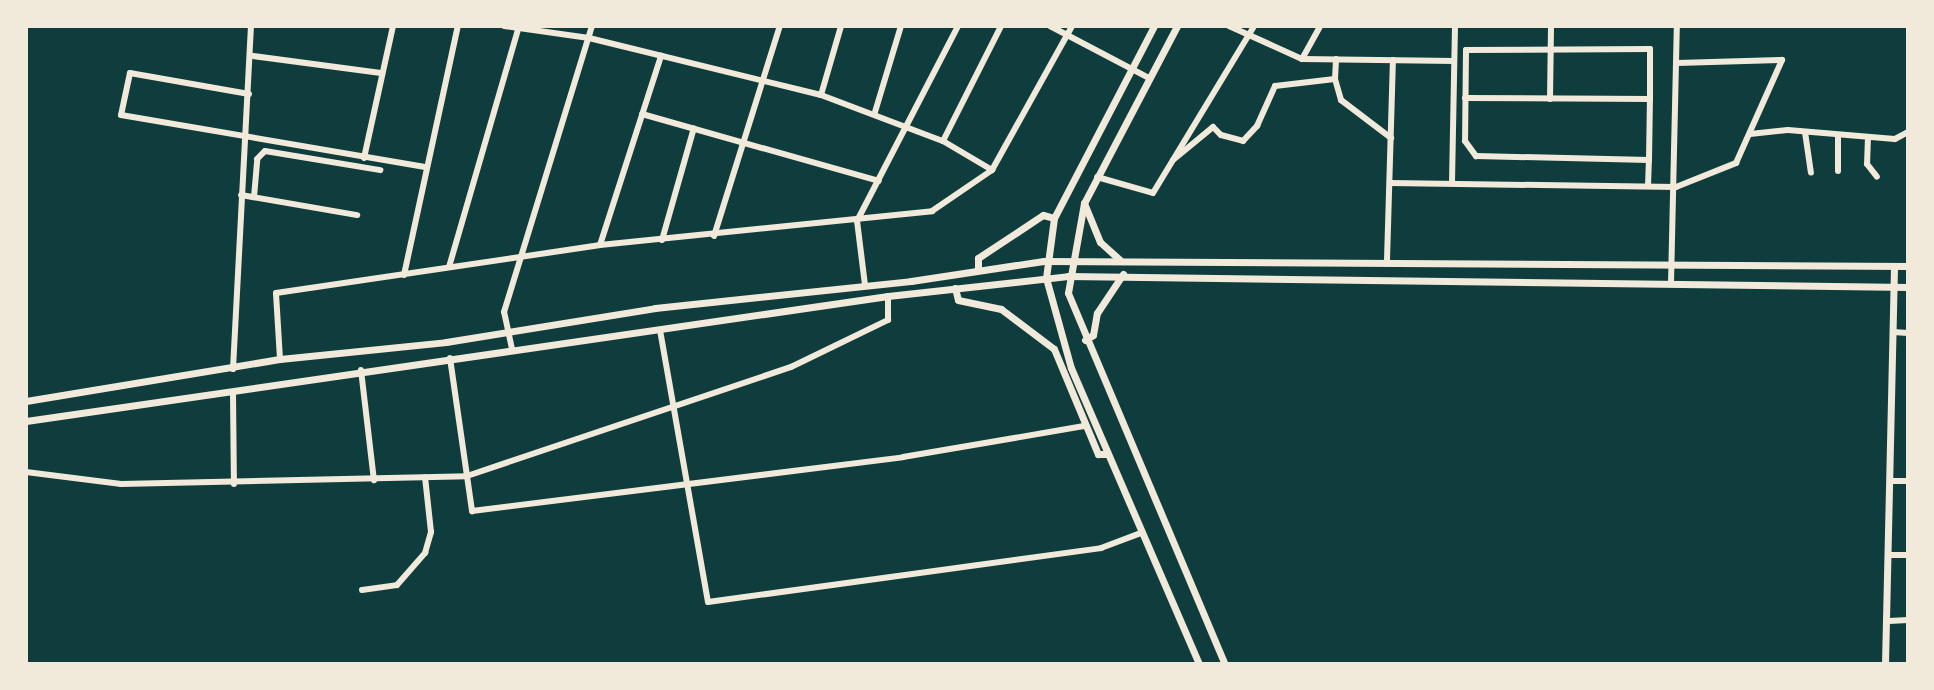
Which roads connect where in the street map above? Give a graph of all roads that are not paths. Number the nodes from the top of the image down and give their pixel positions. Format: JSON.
{"nodes":[{"id":1,"x":251,"y":26,"type":"edge"},
{"id":2,"x":393,"y":26,"type":"edge"},
{"id":3,"x":458,"y":26,"type":"edge"},
{"id":4,"x":504,"y":26,"type":"edge"},
{"id":5,"x":592,"y":26,"type":"edge"},
{"id":6,"x":780,"y":26,"type":"edge"},
{"id":7,"x":841,"y":26,"type":"edge"},
{"id":8,"x":901,"y":26,"type":"edge"},
{"id":9,"x":958,"y":26,"type":"edge"},
{"id":10,"x":1001,"y":26,"type":"edge"},
{"id":11,"x":1050,"y":26,"type":"edge"},
{"id":12,"x":1072,"y":26,"type":"edge"},
{"id":13,"x":1154,"y":26,"type":"edge"},
{"id":14,"x":1177,"y":26,"type":"edge"},
{"id":15,"x":1229,"y":26,"type":"edge"},
{"id":16,"x":1254,"y":26,"type":"edge"},
{"id":17,"x":1320,"y":26,"type":"edge"},
{"id":18,"x":1455,"y":26,"type":"edge"},
{"id":19,"x":1551,"y":26,"type":"edge"},
{"id":20,"x":1677,"y":26,"type":"edge"},
{"id":21,"x":519,"y":27,"type":"edge"},
{"id":22,"x":1067,"y":35,"type":"junction"},
{"id":23,"x":1249,"y":36,"type":"junction"},
{"id":24,"x":589,"y":38,"type":"junction"},
{"id":25,"x":1551,"y":50,"type":"junction"},
{"id":26,"x":253,"y":56,"type":"junction"},
{"id":27,"x":661,"y":56,"type":"junction"},
{"id":28,"x":1302,"y":59,"type":"junction"},
{"id":29,"x":1336,"y":59,"type":"junction"},
{"id":30,"x":1393,"y":60,"type":"junction"},
{"id":31,"x":1454,"y":61,"type":"junction"},
{"id":32,"x":1677,"y":63,"type":"junction"},
{"id":33,"x":1131,"y":68,"type":"junction"},
{"id":34,"x":381,"y":73,"type":"junction"},
{"id":35,"x":1149,"y":78,"type":"junction"},
{"id":36,"x":1335,"y":79,"type":"junction"},
{"id":37,"x":764,"y":81,"type":"junction"},
{"id":38,"x":249,"y":94,"type":"junction"},
{"id":39,"x":821,"y":95,"type":"junction"},
{"id":40,"x":1465,"y":98,"type":"junction"},
{"id":41,"x":1550,"y":99,"type":"junction"},
{"id":42,"x":1650,"y":99,"type":"junction"},
{"id":43,"x":875,"y":112,"type":"junction"},
{"id":44,"x":642,"y":114,"type":"junction"},
{"id":45,"x":907,"y":126,"type":"junction"},
{"id":46,"x":694,"y":128,"type":"junction"},
{"id":47,"x":1805,"y":132,"type":"junction"},
{"id":48,"x":1908,"y":132,"type":"edge"},
{"id":49,"x":1750,"y":134,"type":"junction"},
{"id":50,"x":244,"y":136,"type":"junction"},
{"id":51,"x":1838,"y":136,"type":"junction"},
{"id":52,"x":1868,"y":137,"type":"junction"},
{"id":53,"x":1391,"y":138,"type":"junction"},
{"id":54,"x":943,"y":141,"type":"junction"},
{"id":55,"x":744,"y":142,"type":"junction"},
{"id":56,"x":364,"y":158,"type":"junction"},
{"id":57,"x":1649,"y":160,"type":"junction"},
{"id":58,"x":1167,"y":165,"type":"junction"},
{"id":59,"x":424,"y":167,"type":"junction"},
{"id":60,"x":380,"y":170,"type":"dead end"},
{"id":61,"x":992,"y":170,"type":"junction"},
{"id":62,"x":1838,"y":171,"type":"dead end"},
{"id":63,"x":1811,"y":173,"type":"dead end"},
{"id":64,"x":1097,"y":177,"type":"junction"},
{"id":65,"x":1877,"y":177,"type":"dead end"},
{"id":66,"x":879,"y":181,"type":"junction"},
{"id":67,"x":1452,"y":182,"type":"junction"},
{"id":68,"x":1390,"y":183,"type":"junction"},
{"id":69,"x":1648,"y":186,"type":"junction"},
{"id":70,"x":1676,"y":187,"type":"junction"},
{"id":71,"x":241,"y":195,"type":"junction"},
{"id":72,"x":254,"y":197,"type":"junction"},
{"id":73,"x":1084,"y":203,"type":"junction"},
{"id":74,"x":357,"y":215,"type":"dead end"},
{"id":75,"x":1054,"y":218,"type":"junction"},
{"id":76,"x":857,"y":221,"type":"junction"},
{"id":77,"x":714,"y":236,"type":"junction"},
{"id":78,"x":662,"y":240,"type":"junction"},
{"id":79,"x":600,"y":245,"type":"junction"},
{"id":80,"x":519,"y":259,"type":"junction"},
{"id":81,"x":1071,"y":259,"type":"junction"},
{"id":82,"x":1120,"y":260,"type":"junction"},
{"id":83,"x":1387,"y":260,"type":"junction"},
{"id":84,"x":1044,"y":261,"type":"junction"},
{"id":85,"x":1671,"y":265,"type":"junction"},
{"id":86,"x":1908,"y":266,"type":"edge"},
{"id":87,"x":449,"y":267,"type":"junction"},
{"id":88,"x":1894,"y":267,"type":"junction"},
{"id":89,"x":978,"y":270,"type":"junction"},
{"id":90,"x":1123,"y":274,"type":"junction"},
{"id":91,"x":404,"y":275,"type":"junction"},
{"id":92,"x":1068,"y":276,"type":"junction"},
{"id":93,"x":1046,"y":278,"type":"junction"},
{"id":94,"x":1671,"y":283,"type":"junction"},
{"id":95,"x":865,"y":285,"type":"junction"},
{"id":96,"x":1892,"y":287,"type":"junction"},
{"id":97,"x":1908,"y":287,"type":"edge"},
{"id":98,"x":955,"y":288,"type":"junction"},
{"id":99,"x":888,"y":296,"type":"junction"},
{"id":100,"x":507,"y":330,"type":"junction"},
{"id":101,"x":660,"y":330,"type":"junction"},
{"id":102,"x":1893,"y":332,"type":"junction"},
{"id":103,"x":1908,"y":333,"type":"edge"},
{"id":104,"x":1085,"y":340,"type":"junction"},
{"id":105,"x":512,"y":349,"type":"junction"},
{"id":106,"x":450,"y":358,"type":"junction"},
{"id":107,"x":280,"y":359,"type":"junction"},
{"id":108,"x":233,"y":369,"type":"junction"},
{"id":109,"x":361,"y":370,"type":"junction"},
{"id":110,"x":233,"y":394,"type":"junction"},
{"id":111,"x":26,"y":401,"type":"edge"},
{"id":112,"x":672,"y":405,"type":"junction"},
{"id":113,"x":26,"y":421,"type":"edge"},
{"id":114,"x":1085,"y":426,"type":"junction"},
{"id":115,"x":1107,"y":454,"type":"junction"},
{"id":116,"x":26,"y":472,"type":"edge"},
{"id":117,"x":467,"y":476,"type":"junction"},
{"id":118,"x":425,"y":477,"type":"junction"},
{"id":119,"x":374,"y":480,"type":"junction"},
{"id":120,"x":1891,"y":481,"type":"junction"},
{"id":121,"x":1908,"y":481,"type":"edge"},
{"id":122,"x":234,"y":484,"type":"junction"},
{"id":123,"x":687,"y":486,"type":"junction"},
{"id":124,"x":1141,"y":533,"type":"junction"},
{"id":125,"x":1891,"y":555,"type":"junction"},
{"id":126,"x":1908,"y":555,"type":"edge"},
{"id":127,"x":362,"y":590,"type":"dead end"},
{"id":128,"x":1908,"y":620,"type":"edge"},
{"id":129,"x":1889,"y":621,"type":"junction"},
{"id":130,"x":1199,"y":664,"type":"edge"},
{"id":131,"x":1225,"y":664,"type":"edge"},
{"id":132,"x":1885,"y":664,"type":"edge"}],
"edges":[{"from":1,"to":26,"type":"street"},
{"from":2,"to":34,"type":"street"},
{"from":3,"to":59,"type":"street"},
{"from":4,"to":21,"type":"street"},
{"from":5,"to":24,"type":"street"},
{"from":6,"to":37,"type":"street"},
{"from":7,"to":39,"type":"street"},
{"from":8,"to":43,"type":"street"},
{"from":9,"to":45,"type":"street"},
{"from":10,"to":54,"type":"street"},
{"from":11,"to":22,"type":"street"},
{"from":12,"to":22,"type":"street"},
{"from":13,"to":33,"type":"street"},
{"from":14,"to":35,"type":"street"},
{"from":15,"to":23,"type":"street"},
{"from":16,"to":23,"type":"street"},
{"from":17,"to":28,"type":"street"},
{"from":18,"to":31,"type":"street"},
{"from":19,"to":25,"type":"street"},
{"from":20,"to":32,"type":"street"},
{"from":21,"to":24,"type":"street"},
{"from":21,"to":87,"type":"street"},
{"from":22,"to":33,"type":"street"},
{"from":22,"to":61,"type":"street"},
{"from":23,"to":28,"type":"street"},
{"from":23,"to":58,"type":"street"},
{"from":24,"to":27,"type":"street"},
{"from":24,"to":80,"type":"street"},
{"from":25,"to":40,"type":"street"},
{"from":25,"to":41,"type":"street"},
{"from":25,"to":42,"type":"street"},
{"from":26,"to":34,"type":"street"},
{"from":26,"to":38,"type":"street"},
{"from":27,"to":37,"type":"street"},
{"from":27,"to":44,"type":"street"},
{"from":28,"to":29,"type":"street"},
{"from":29,"to":30,"type":"street"},
{"from":29,"to":36,"type":"street"},
{"from":30,"to":31,"type":"street"},
{"from":30,"to":53,"type":"street"},
{"from":31,"to":67,"type":"street"},
{"from":32,"to":49,"type":"street"},
{"from":32,"to":70,"type":"street"},
{"from":33,"to":35,"type":"street"},
{"from":33,"to":75,"type":"street"},
{"from":34,"to":56,"type":"street"},
{"from":35,"to":64,"type":"street"},
{"from":36,"to":53,"type":"street"},
{"from":36,"to":58,"type":"street"},
{"from":37,"to":39,"type":"street"},
{"from":37,"to":55,"type":"street"},
{"from":38,"to":50,"type":"street"},
{"from":38,"to":50,"type":"street"},
{"from":39,"to":43,"type":"street"},
{"from":40,"to":41,"type":"street"},
{"from":40,"to":57,"type":"street"},
{"from":41,"to":42,"type":"street"},
{"from":42,"to":57,"type":"street"},
{"from":43,"to":45,"type":"street"},
{"from":44,"to":46,"type":"street"},
{"from":44,"to":79,"type":"street"},
{"from":45,"to":54,"type":"street"},
{"from":45,"to":66,"type":"street"},
{"from":46,"to":55,"type":"street"},
{"from":46,"to":78,"type":"street"},
{"from":47,"to":49,"type":"street"},
{"from":47,"to":51,"type":"street"},
{"from":47,"to":63,"type":"street"},
{"from":48,"to":52,"type":"street"},
{"from":49,"to":70,"type":"street"},
{"from":50,"to":56,"type":"street"},
{"from":50,"to":71,"type":"street"},
{"from":51,"to":52,"type":"street"},
{"from":51,"to":62,"type":"street"},
{"from":52,"to":65,"type":"street"},
{"from":53,"to":68,"type":"street"},
{"from":54,"to":61,"type":"street"},
{"from":55,"to":66,"type":"street"},
{"from":55,"to":77,"type":"street"},
{"from":56,"to":59,"type":"street"},
{"from":57,"to":69,"type":"street"},
{"from":58,"to":64,"type":"street"},
{"from":59,"to":91,"type":"street"},
{"from":60,"to":72,"type":"street"},
{"from":61,"to":76,"type":"street"},
{"from":64,"to":73,"type":"street"},
{"from":66,"to":76,"type":"street"},
{"from":67,"to":68,"type":"street"},
{"from":67,"to":69,"type":"street"},
{"from":68,"to":83,"type":"street"},
{"from":69,"to":70,"type":"street"},
{"from":70,"to":85,"type":"street"},
{"from":71,"to":72,"type":"street"},
{"from":71,"to":108,"type":"street"},
{"from":72,"to":74,"type":"street"},
{"from":73,"to":81,"type":"street"},
{"from":73,"to":82,"type":"street"},
{"from":75,"to":84,"type":"street"},
{"from":75,"to":89,"type":"street"},
{"from":76,"to":77,"type":"street"},
{"from":76,"to":95,"type":"street"},
{"from":77,"to":78,"type":"street"},
{"from":78,"to":79,"type":"street"},
{"from":79,"to":80,"type":"street"},
{"from":80,"to":87,"type":"street"},
{"from":80,"to":100,"type":"street"},
{"from":81,"to":82,"type":"street"},
{"from":81,"to":84,"type":"street"},
{"from":81,"to":92,"type":"street"},
{"from":82,"to":83,"type":"street"},
{"from":83,"to":85,"type":"street"},
{"from":84,"to":89,"type":"street"},
{"from":84,"to":93,"type":"street"},
{"from":85,"to":88,"type":"street"},
{"from":85,"to":94,"type":"street"},
{"from":86,"to":88,"type":"street"},
{"from":87,"to":91,"type":"street"},
{"from":88,"to":96,"type":"street"},
{"from":89,"to":95,"type":"street"},
{"from":90,"to":92,"type":"street"},
{"from":90,"to":94,"type":"street"},
{"from":90,"to":104,"type":"street"},
{"from":91,"to":107,"type":"street"},
{"from":92,"to":93,"type":"street"},
{"from":92,"to":104,"type":"street"},
{"from":93,"to":98,"type":"street"},
{"from":93,"to":115,"type":"street"},
{"from":94,"to":96,"type":"street"},
{"from":95,"to":100,"type":"street"},
{"from":96,"to":97,"type":"street"},
{"from":96,"to":102,"type":"street"},
{"from":98,"to":99,"type":"street"},
{"from":98,"to":114,"type":"street"},
{"from":99,"to":101,"type":"street"},
{"from":99,"to":112,"type":"street"},
{"from":100,"to":105,"type":"street"},
{"from":100,"to":107,"type":"street"},
{"from":101,"to":105,"type":"street"},
{"from":101,"to":112,"type":"street"},
{"from":102,"to":103,"type":"street"},
{"from":102,"to":120,"type":"street"},
{"from":104,"to":131,"type":"street"},
{"from":105,"to":106,"type":"street"},
{"from":106,"to":109,"type":"street"},
{"from":106,"to":117,"type":"street"},
{"from":107,"to":108,"type":"street"},
{"from":108,"to":111,"type":"street"},
{"from":109,"to":110,"type":"street"},
{"from":109,"to":119,"type":"street"},
{"from":110,"to":113,"type":"street"},
{"from":110,"to":122,"type":"street"},
{"from":112,"to":117,"type":"street"},
{"from":112,"to":123,"type":"street"},
{"from":114,"to":115,"type":"street"},
{"from":114,"to":123,"type":"street"},
{"from":115,"to":124,"type":"street"},
{"from":116,"to":122,"type":"street"},
{"from":117,"to":118,"type":"street"},
{"from":117,"to":123,"type":"street"},
{"from":118,"to":119,"type":"street"},
{"from":118,"to":127,"type":"street"},
{"from":119,"to":122,"type":"street"},
{"from":120,"to":121,"type":"street"},
{"from":120,"to":125,"type":"street"},
{"from":123,"to":124,"type":"street"},
{"from":124,"to":130,"type":"street"},
{"from":125,"to":126,"type":"street"},
{"from":125,"to":129,"type":"street"},
{"from":128,"to":129,"type":"street"},
{"from":129,"to":132,"type":"street"}]}
